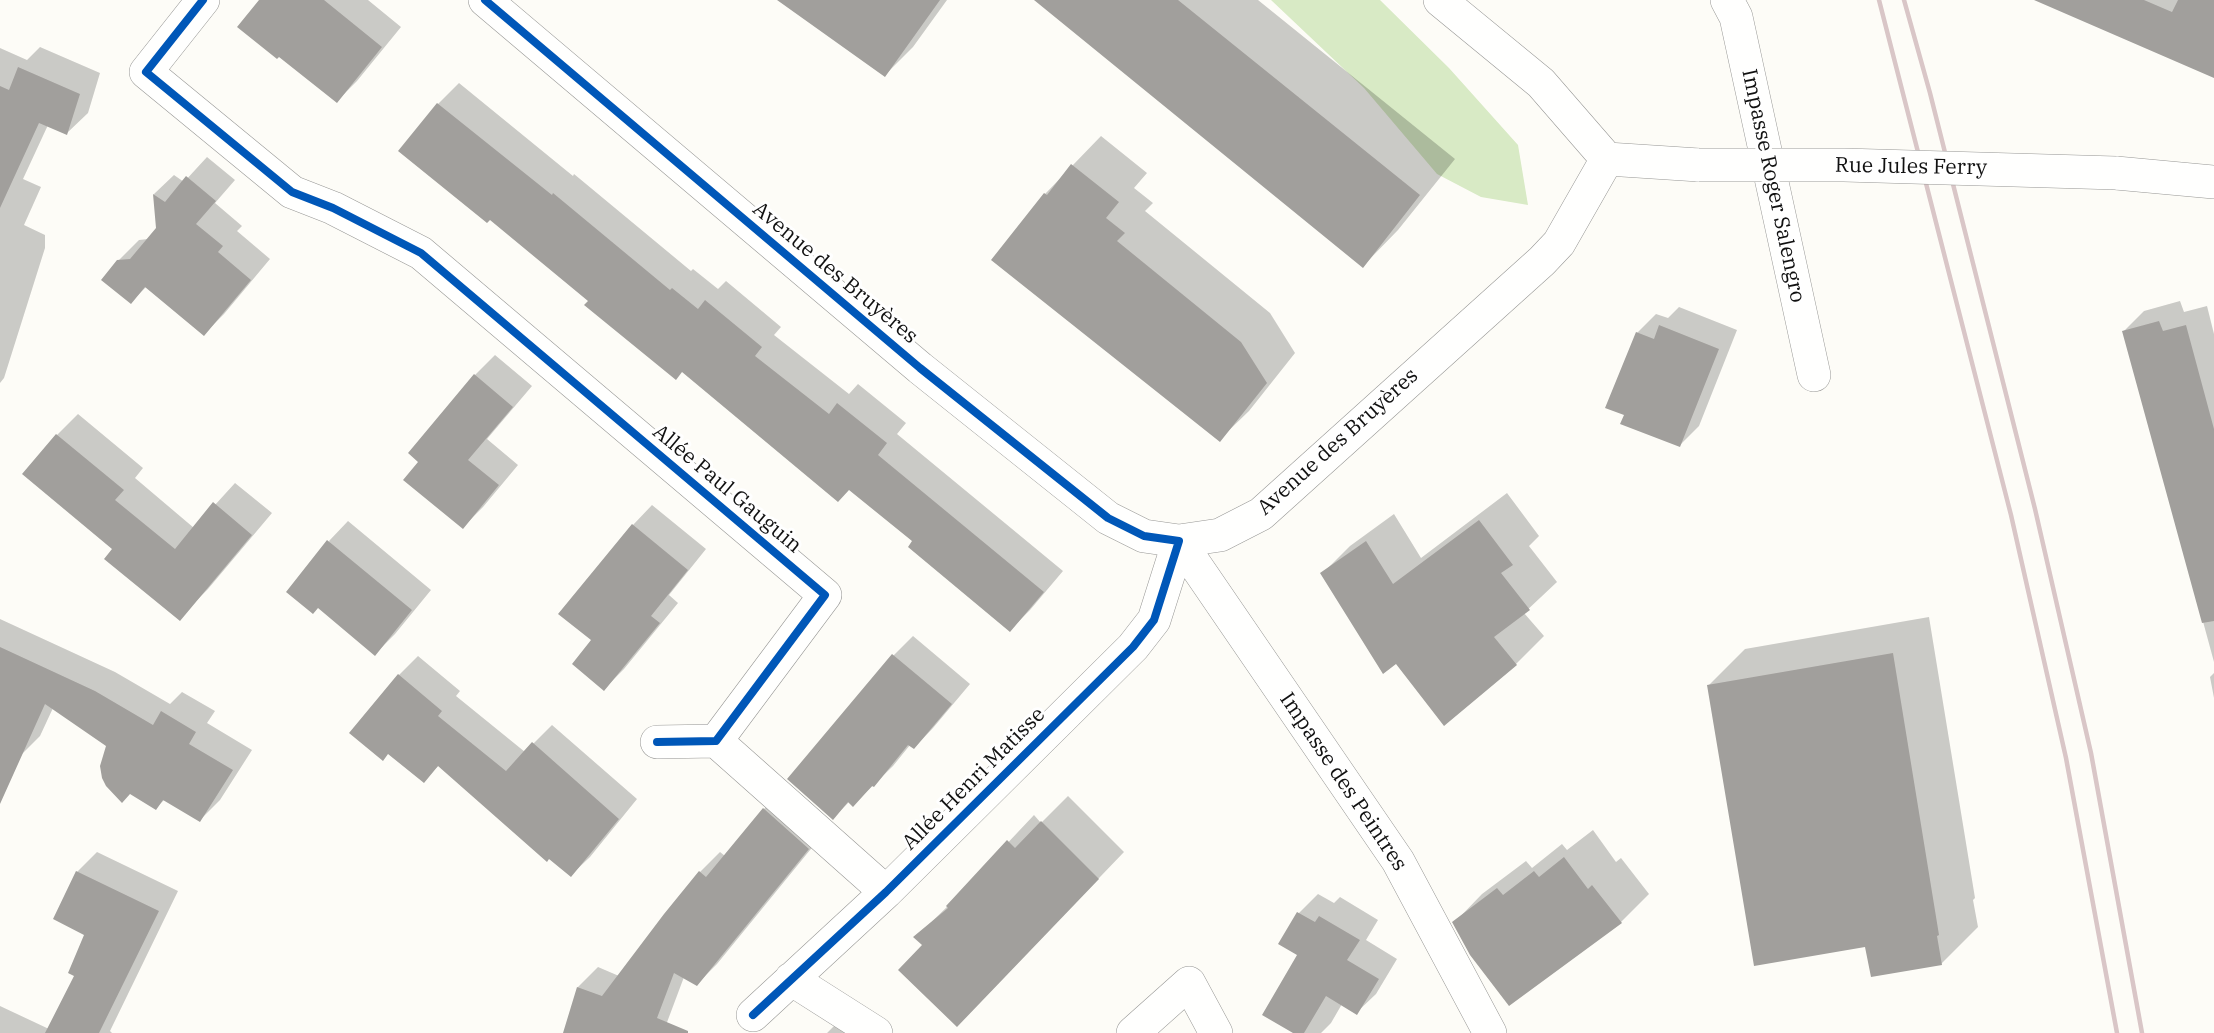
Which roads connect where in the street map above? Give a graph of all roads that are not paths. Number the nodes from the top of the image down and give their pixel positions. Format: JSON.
{"nodes":[{"id":1,"x":203,"y":0,"type":"edge"},
{"id":2,"x":485,"y":0,"type":"edge"},
{"id":3,"x":1440,"y":0,"type":"edge"},
{"id":4,"x":1727,"y":0,"type":"edge"},
{"id":5,"x":1607,"y":159,"type":"junction"},
{"id":6,"x":2214,"y":182,"type":"edge"},
{"id":7,"x":1814,"y":375,"type":"dead end"},
{"id":8,"x":1179,"y":541,"type":"junction"},
{"id":9,"x":717,"y":741,"type":"junction"},
{"id":10,"x":657,"y":742,"type":"dead end"},
{"id":11,"x":886,"y":892,"type":"junction"},
{"id":12,"x":791,"y":979,"type":"junction"},
{"id":13,"x":753,"y":1015,"type":"dead end"},
{"id":14,"x":876,"y":1033,"type":"edge"},
{"id":15,"x":1133,"y":1033,"type":"edge"},
{"id":16,"x":1216,"y":1033,"type":"edge"},
{"id":17,"x":1490,"y":1033,"type":"edge"}],
"edges":[{"from":1,"to":9,"type":"street","name":"Allée Paul Gauguin"},
{"from":2,"to":8,"type":"street","name":"Avenue des Bruyères"},
{"from":3,"to":5,"type":"street"},
{"from":4,"to":7,"type":"street","name":"Impasse Roger Salengro"},
{"from":5,"to":6,"type":"street","name":"Rue Jules Ferry","bridge":true},
{"from":5,"to":8,"type":"street","name":"Avenue des Bruyères"},
{"from":8,"to":11,"type":"street","name":"Allée Henri Matisse"},
{"from":8,"to":17,"type":"street","name":"Impasse des Peintres"},
{"from":9,"to":10,"type":"street"},
{"from":9,"to":11,"type":"street"},
{"from":11,"to":12,"type":"street","name":"Allée Henri Matisse"},
{"from":12,"to":13,"type":"street","name":"Allée Henri Matisse"},
{"from":12,"to":14,"type":"street"},
{"from":15,"to":16,"type":"street"}]}
